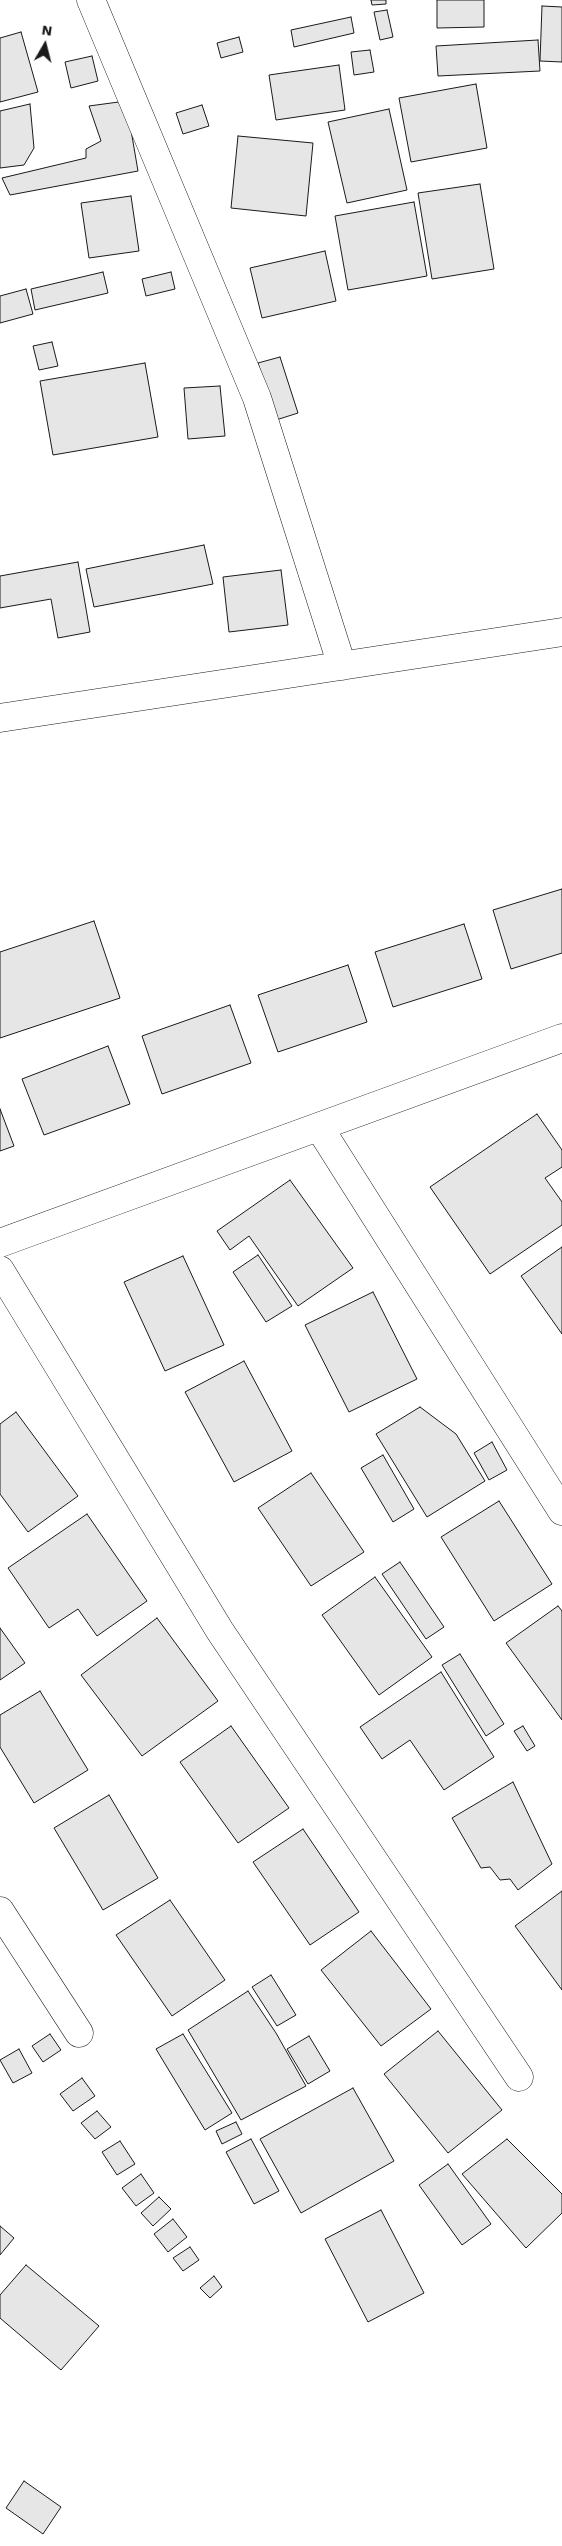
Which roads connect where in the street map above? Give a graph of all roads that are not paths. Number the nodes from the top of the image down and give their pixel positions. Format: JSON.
{"nodes":[{"id":1,"x":91,"y":0,"type":"edge"},
{"id":2,"x":562,"y":632,"type":"edge"},
{"id":3,"x":342,"y":666,"type":"junction"},
{"id":4,"x":0,"y":718,"type":"edge"},
{"id":5,"x":562,"y":1038,"type":"edge"},
{"id":6,"x":319,"y":1127,"type":"junction"},
{"id":7,"x":0,"y":1243,"type":"edge"},
{"id":8,"x":0,"y":1270,"type":"edge"},
{"id":9,"x":562,"y":1511,"type":"edge"},
{"id":10,"x":0,"y":1911,"type":"edge"},
{"id":11,"x":78,"y":2033,"type":"dead end"},
{"id":12,"x":519,"y":2077,"type":"dead end"}],
"edges":[{"from":1,"to":3,"type":"street"},
{"from":2,"to":3,"type":"street"},
{"from":3,"to":4,"type":"street"},
{"from":5,"to":6,"type":"street"},
{"from":6,"to":7,"type":"street"},
{"from":6,"to":9,"type":"street"},
{"from":8,"to":12,"type":"street"},
{"from":10,"to":11,"type":"street"}]}
